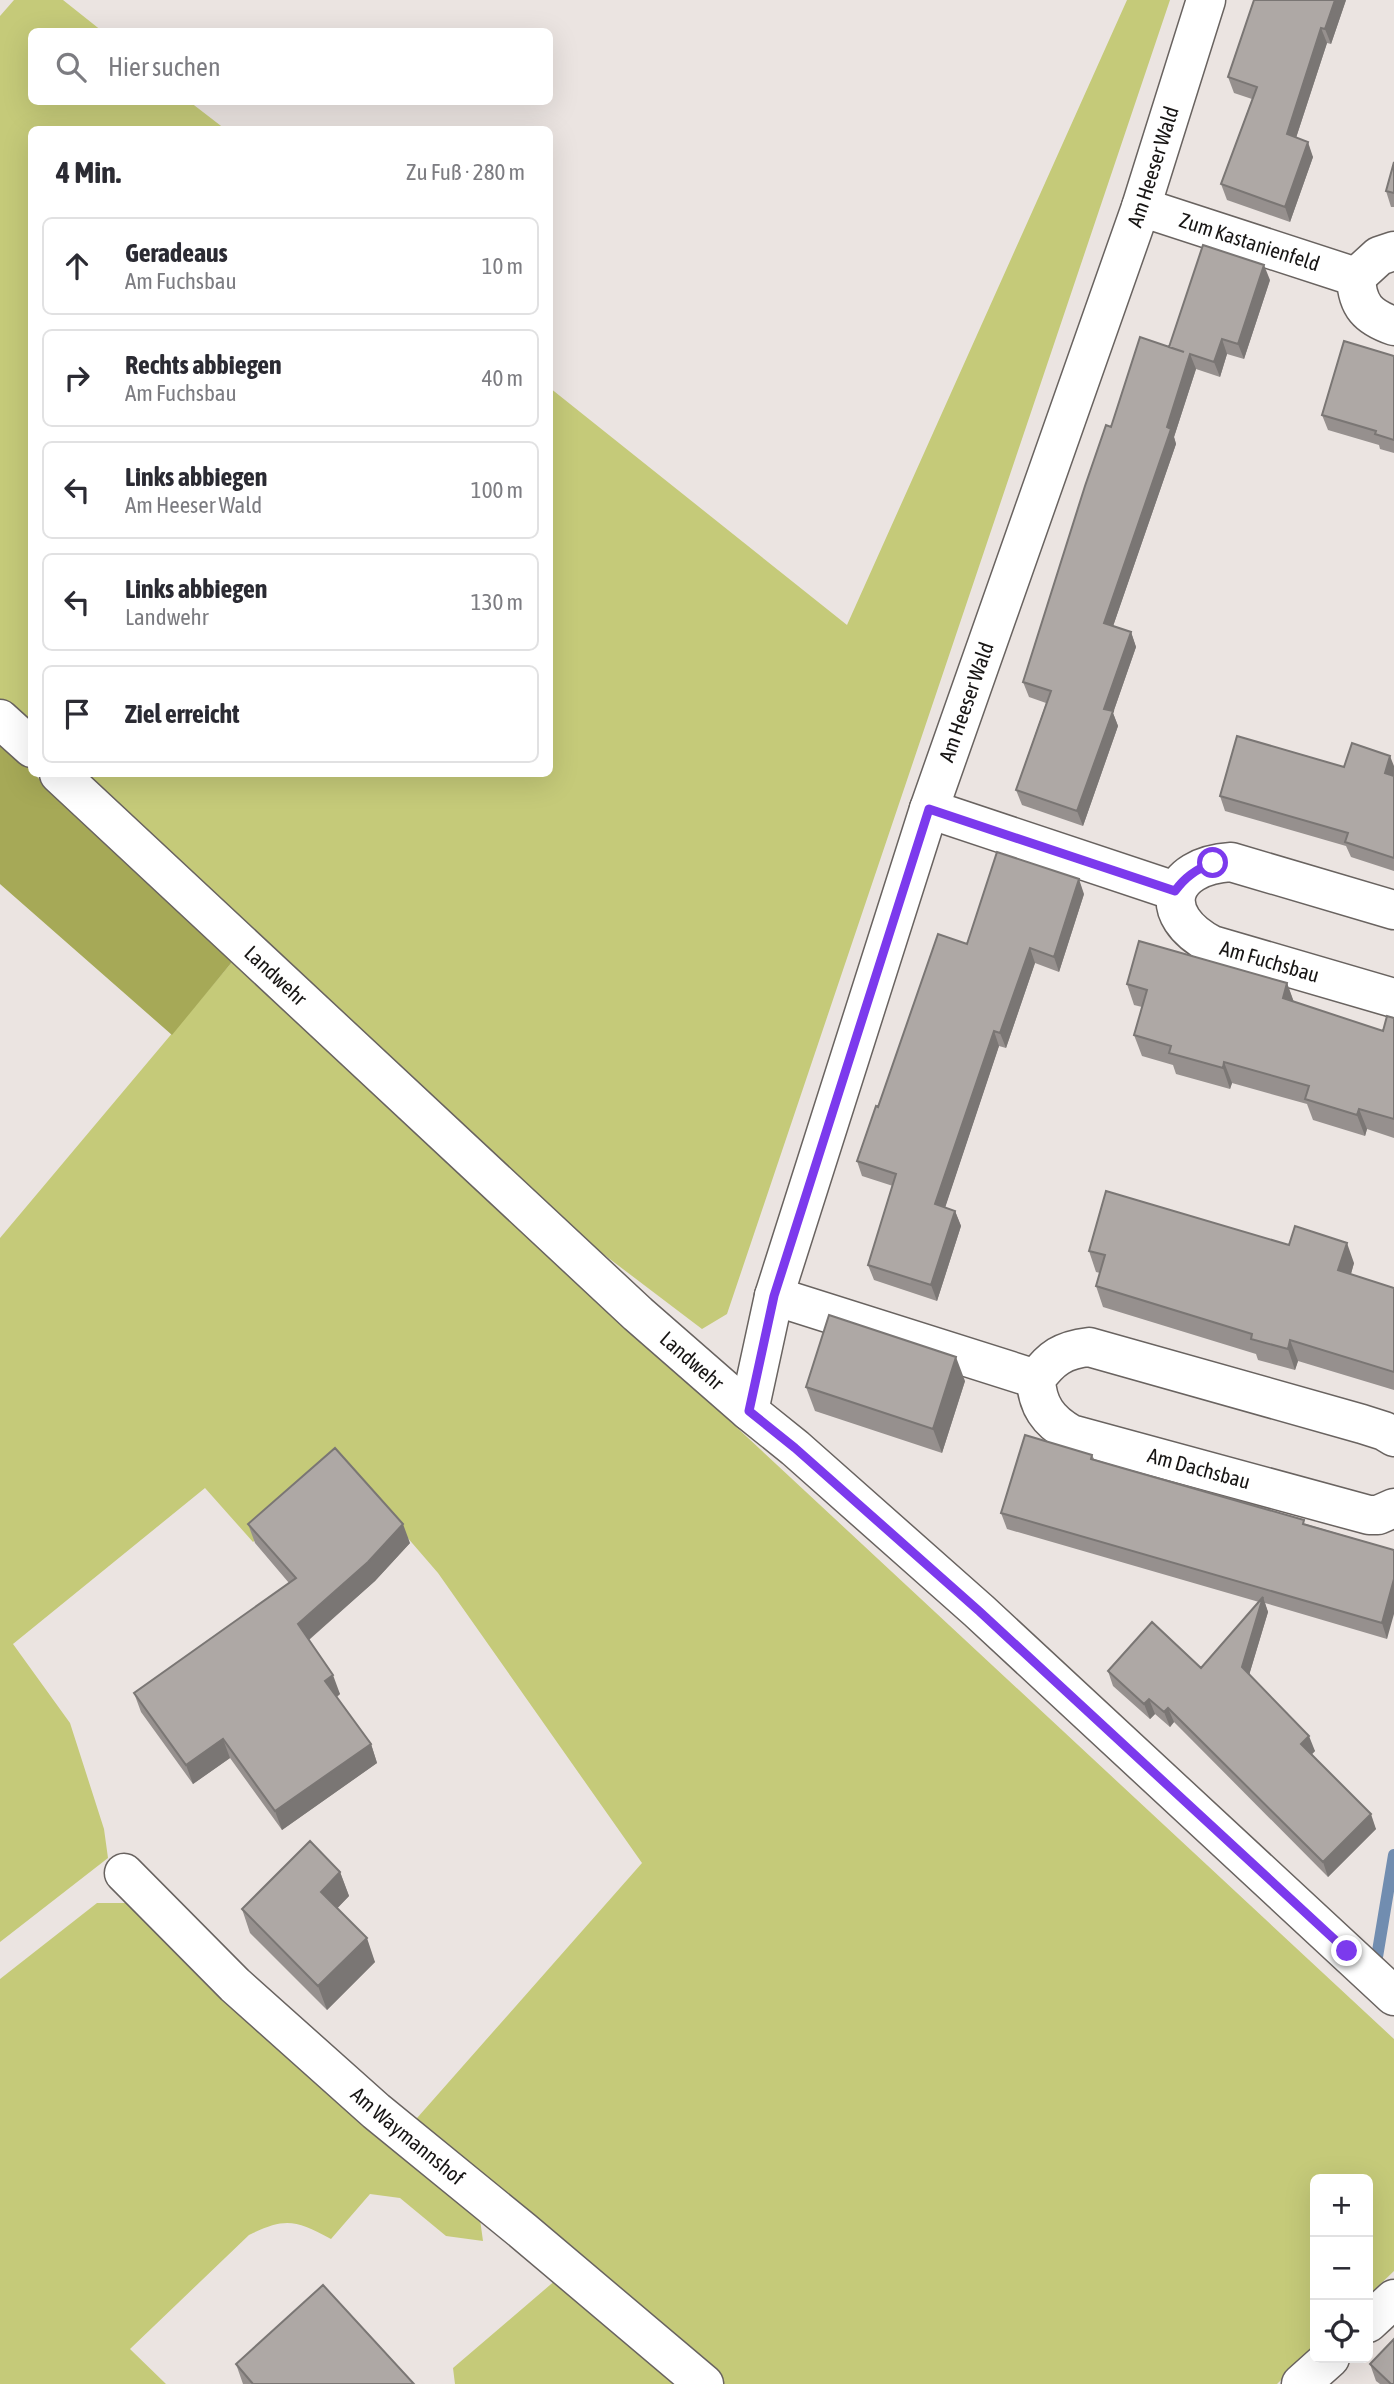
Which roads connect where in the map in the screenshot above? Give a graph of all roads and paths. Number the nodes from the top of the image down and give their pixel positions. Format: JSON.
{"nodes":[{"id":1,"x":1206,"y":0,"type":"edge"},
{"id":2,"x":1140,"y":207,"type":"junction"},
{"id":3,"x":1394,"y":251,"type":"edge"},
{"id":4,"x":1356,"y":277,"type":"junction"},
{"id":5,"x":1394,"y":326,"type":"edge"},
{"id":6,"x":0,"y":719,"type":"edge"},
{"id":7,"x":28,"y":744,"type":"edge"},
{"id":8,"x":62,"y":777,"type":"edge"},
{"id":9,"x":929,"y":809,"type":"junction"},
{"id":10,"x":1175,"y":891,"type":"junction"},
{"id":11,"x":1394,"y":910,"type":"edge"},
{"id":12,"x":1394,"y":998,"type":"edge"},
{"id":13,"x":774,"y":1296,"type":"junction"},
{"id":14,"x":1036,"y":1379,"type":"junction"},
{"id":15,"x":749,"y":1411,"type":"junction"},
{"id":16,"x":1394,"y":1437,"type":"edge"},
{"id":17,"x":1394,"y":1508,"type":"edge"},
{"id":18,"x":124,"y":1873,"type":"dead end"},
{"id":19,"x":1394,"y":1996,"type":"edge"},
{"id":20,"x":1394,"y":2299,"type":"edge"},
{"id":21,"x":1373,"y":2318,"type":"edge"},
{"id":22,"x":704,"y":2384,"type":"edge"}],
"edges":[{"from":1,"to":2,"type":"street","name":"Am Heeser Wald"},
{"from":2,"to":4,"type":"street","name":"Zum Kastanienfeld"},
{"from":2,"to":9,"type":"street","name":"Am Heeser Wald"},
{"from":3,"to":4,"type":"street"},
{"from":4,"to":5,"type":"street"},
{"from":6,"to":7,"type":"street"},
{"from":8,"to":15,"type":"street","name":"Landwehr"},
{"from":9,"to":10,"type":"street"},
{"from":9,"to":13,"type":"street","name":"Am Heeser Wald"},
{"from":10,"to":11,"type":"street"},
{"from":10,"to":12,"type":"street","name":"Am Fuchsbau"},
{"from":13,"to":14,"type":"street"},
{"from":13,"to":15,"type":"street","name":"Am Heeser Wald"},
{"from":14,"to":16,"type":"street"},
{"from":14,"to":17,"type":"street","name":"Am Dachsbau"},
{"from":15,"to":19,"type":"street","name":"Landwehr"},
{"from":18,"to":22,"type":"street","name":"Am Waymannshof"},
{"from":20,"to":21,"type":"street"}]}
